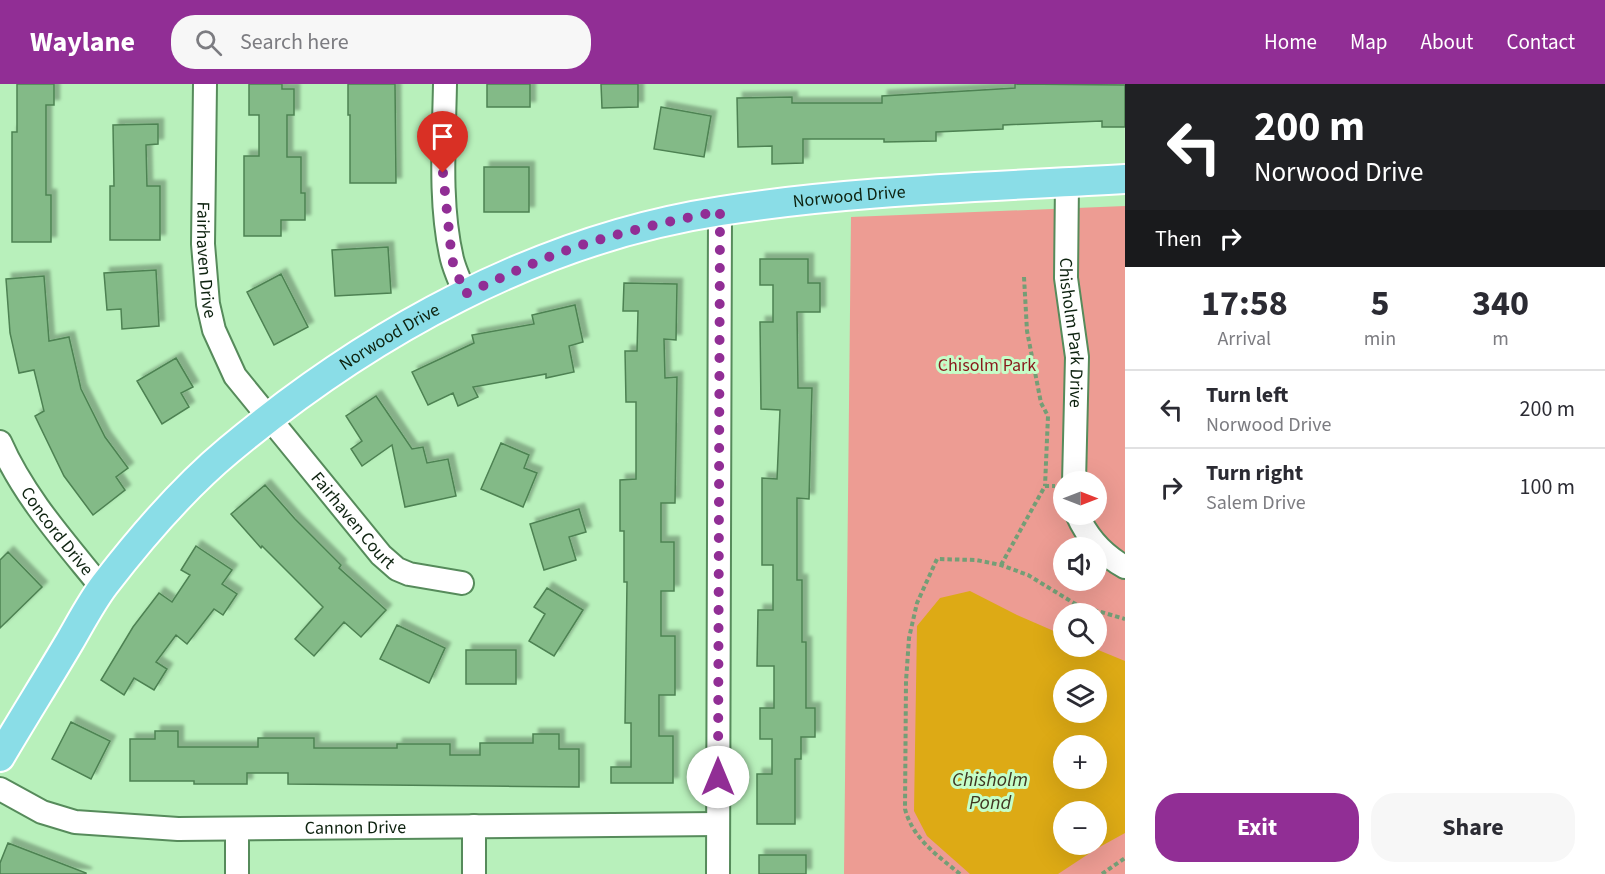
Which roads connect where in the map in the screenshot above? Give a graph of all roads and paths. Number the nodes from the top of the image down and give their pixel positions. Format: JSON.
{"nodes":[{"id":1,"x":205,"y":84,"type":"edge"},
{"id":2,"x":445,"y":84,"type":"edge"},
{"id":3,"x":1125,"y":179,"type":"edge"},
{"id":4,"x":1067,"y":183,"type":"junction"},
{"id":5,"x":720,"y":211,"type":"junction"},
{"id":6,"x":1024,"y":277,"type":"dead end"},
{"id":7,"x":465,"y":294,"type":"junction"},
{"id":8,"x":270,"y":418,"type":"junction"},
{"id":9,"x":0,"y":442,"type":"edge"},
{"id":10,"x":1074,"y":471,"type":"edge"},
{"id":11,"x":1045,"y":486,"type":"junction"},
{"id":12,"x":1053,"y":486,"type":"edge"},
{"id":13,"x":1082,"y":525,"type":"edge"},
{"id":14,"x":1001,"y":565,"type":"junction"},
{"id":15,"x":1125,"y":567,"type":"edge"},
{"id":16,"x":462,"y":583,"type":"dead end"},
{"id":17,"x":102,"y":588,"type":"junction"},
{"id":18,"x":1125,"y":619,"type":"edge"},
{"id":19,"x":0,"y":757,"type":"edge"},
{"id":20,"x":0,"y":789,"type":"edge"},
{"id":21,"x":718,"y":824,"type":"junction"},
{"id":22,"x":474,"y":826,"type":"junction"},
{"id":23,"x":237,"y":829,"type":"junction"},
{"id":24,"x":1125,"y":858,"type":"edge"},
{"id":25,"x":237,"y":874,"type":"edge"},
{"id":26,"x":474,"y":874,"type":"edge"},
{"id":27,"x":718,"y":874,"type":"edge"},
{"id":28,"x":960,"y":874,"type":"edge"},
{"id":29,"x":1102,"y":874,"type":"edge"}],
"edges":[{"from":1,"to":8,"type":"street","name":"Fairhaven Drive"},
{"from":2,"to":7,"type":"street"},
{"from":3,"to":4,"type":"main road","name":"Norwood Drive"},
{"from":4,"to":5,"type":"main road","name":"Norwood Drive"},
{"from":4,"to":10,"type":"street","name":"Chisholm Park Drive"},
{"from":5,"to":7,"type":"main road","name":"Norwood Drive"},
{"from":5,"to":21,"type":"street"},
{"from":6,"to":11,"type":"path"},
{"from":7,"to":8,"type":"main road","name":"Norwood Drive"},
{"from":8,"to":16,"type":"street","name":"Fairhaven Court"},
{"from":8,"to":17,"type":"main road","name":"Norwood Drive"},
{"from":9,"to":17,"type":"street","name":"Concord Drive"},
{"from":11,"to":12,"type":"path"},
{"from":11,"to":14,"type":"path"},
{"from":13,"to":15,"type":"street"},
{"from":14,"to":18,"type":"path"},
{"from":14,"to":28,"type":"path"},
{"from":17,"to":19,"type":"main road","name":"Norwood Drive"},
{"from":20,"to":23,"type":"street","name":"Cannon Drive"},
{"from":21,"to":22,"type":"street","name":"Cannon Drive"},
{"from":21,"to":27,"type":"street"},
{"from":22,"to":23,"type":"street","name":"Cannon Drive"},
{"from":22,"to":26,"type":"street"},
{"from":23,"to":25,"type":"street"},
{"from":24,"to":29,"type":"path"}]}
